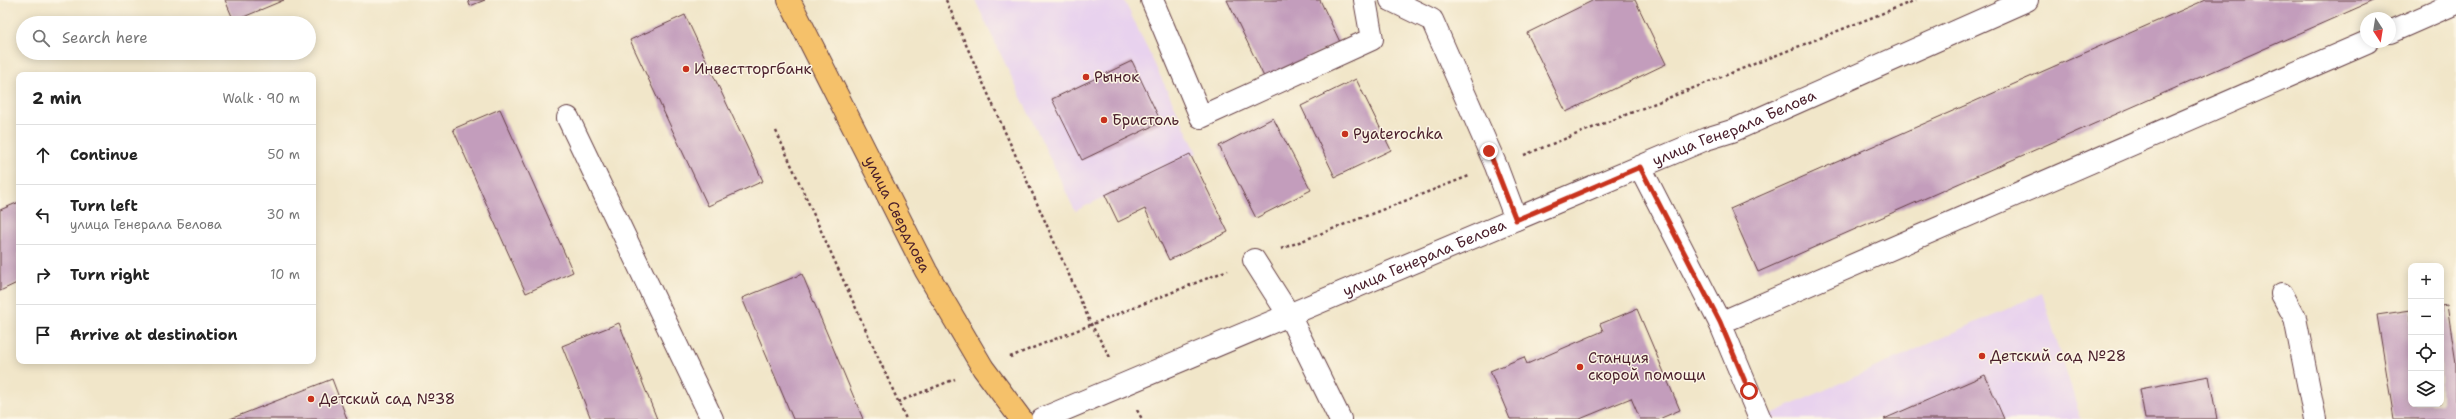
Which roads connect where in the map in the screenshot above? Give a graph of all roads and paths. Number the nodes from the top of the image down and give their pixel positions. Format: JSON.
{"nodes":[{"id":1,"x":789,"y":0,"type":"edge"},
{"id":2,"x":946,"y":0,"type":"edge"},
{"id":3,"x":1152,"y":0,"type":"edge"},
{"id":4,"x":1365,"y":0,"type":"edge"},
{"id":5,"x":1391,"y":0,"type":"edge"},
{"id":6,"x":2027,"y":0,"type":"edge"},
{"id":7,"x":2456,"y":3,"type":"edge"},
{"id":8,"x":2396,"y":29,"type":"edge"},
{"id":9,"x":2360,"y":45,"type":"edge"},
{"id":10,"x":568,"y":118,"type":"dead end"},
{"id":11,"x":776,"y":131,"type":"dead end"},
{"id":12,"x":1640,"y":167,"type":"junction"},
{"id":13,"x":1516,"y":220,"type":"junction"},
{"id":14,"x":1254,"y":260,"type":"dead end"},
{"id":15,"x":2282,"y":294,"type":"dead end"},
{"id":16,"x":1290,"y":315,"type":"junction"},
{"id":17,"x":1720,"y":322,"type":"junction"},
{"id":18,"x":1091,"y":324,"type":"dead end"},
{"id":19,"x":712,"y":419,"type":"edge"},
{"id":20,"x":906,"y":419,"type":"edge"},
{"id":21,"x":1022,"y":419,"type":"edge"},
{"id":22,"x":1042,"y":419,"type":"edge"},
{"id":23,"x":1340,"y":419,"type":"edge"},
{"id":24,"x":1760,"y":419,"type":"edge"},
{"id":25,"x":2315,"y":419,"type":"edge"}],
"edges":[{"from":1,"to":21,"type":"main road","name":"улица Свердлова"},
{"from":2,"to":18,"type":"path"},
{"from":3,"to":4,"type":"street"},
{"from":5,"to":13,"type":"street"},
{"from":6,"to":12,"type":"street","name":"улица Генерала Белова"},
{"from":7,"to":8,"type":"street"},
{"from":9,"to":17,"type":"street"},
{"from":10,"to":19,"type":"street"},
{"from":11,"to":20,"type":"path"},
{"from":12,"to":13,"type":"street","name":"улица Генерала Белова"},
{"from":12,"to":17,"type":"street"},
{"from":13,"to":16,"type":"street","name":"улица Генерала Белова"},
{"from":14,"to":16,"type":"street"},
{"from":15,"to":25,"type":"street"},
{"from":16,"to":22,"type":"street","name":"улица Генерала Белова"},
{"from":16,"to":23,"type":"street"},
{"from":17,"to":24,"type":"street"}]}
